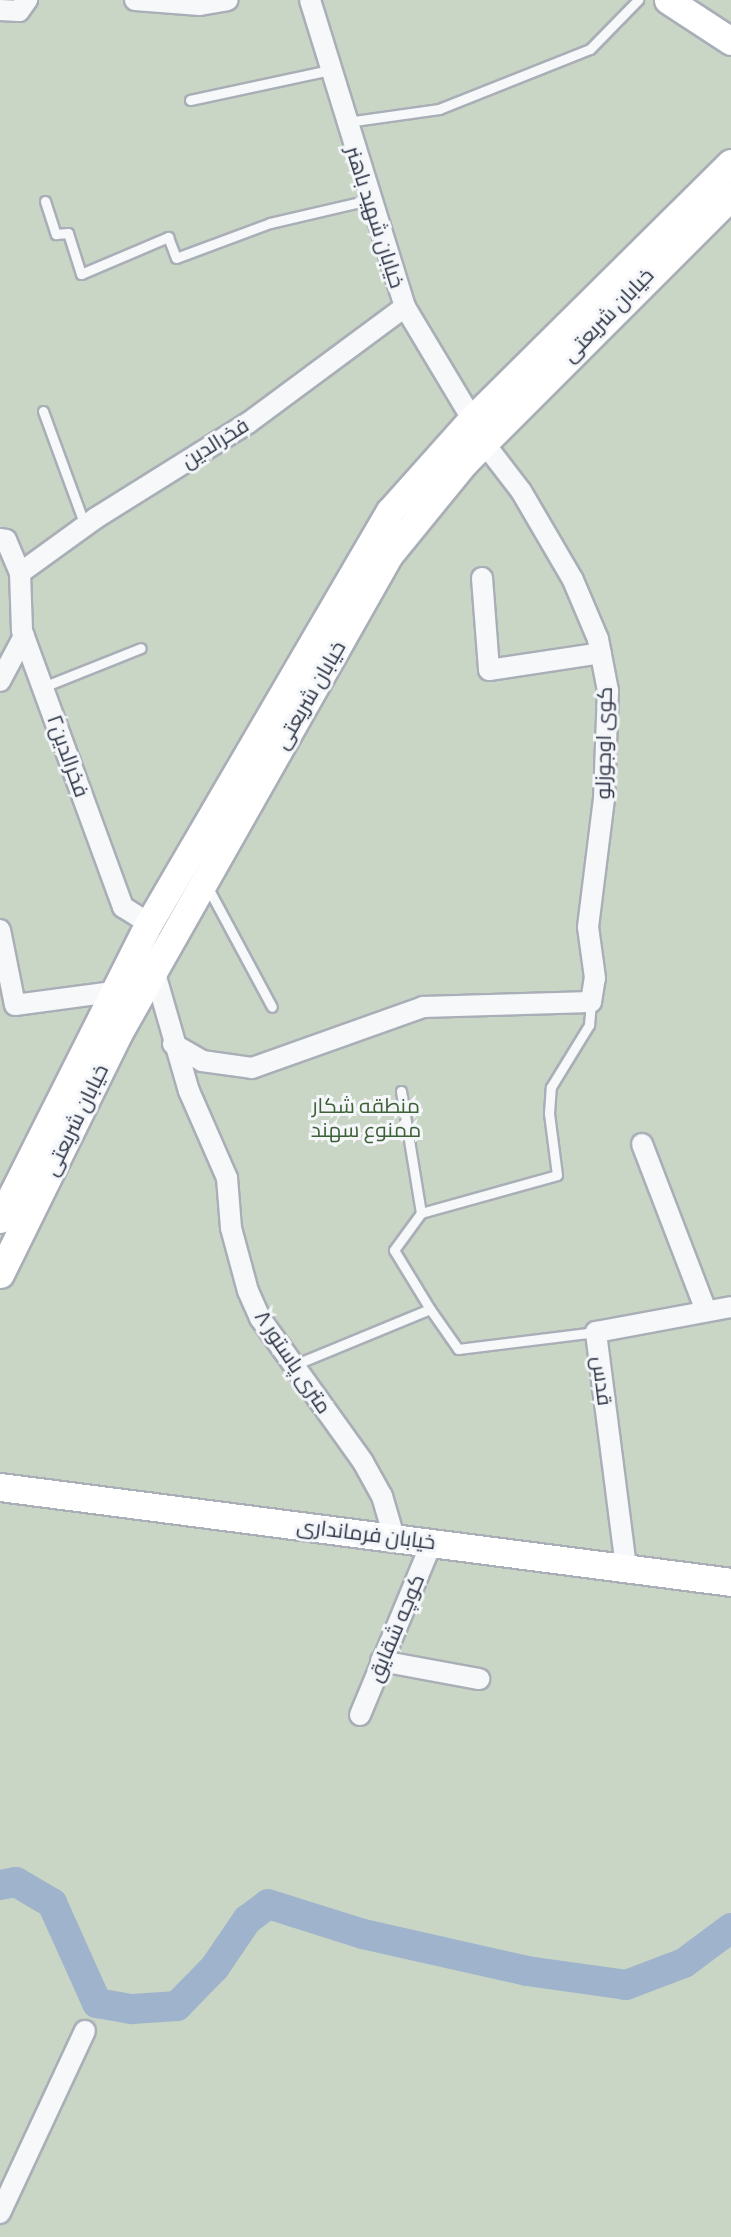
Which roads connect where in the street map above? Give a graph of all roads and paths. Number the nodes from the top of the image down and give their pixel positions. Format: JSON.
{"nodes":[{"id":1,"x":27,"y":0,"type":"edge"},
{"id":2,"x":135,"y":0,"type":"edge"},
{"id":3,"x":228,"y":0,"type":"edge"},
{"id":4,"x":310,"y":0,"type":"edge"},
{"id":5,"x":638,"y":0,"type":"edge"},
{"id":6,"x":668,"y":0,"type":"edge"},
{"id":7,"x":0,"y":9,"type":"edge"},
{"id":8,"x":731,"y":41,"type":"edge"},
{"id":9,"x":330,"y":70,"type":"junction"},
{"id":10,"x":190,"y":100,"type":"dead end"},
{"id":11,"x":345,"y":122,"type":"junction"},
{"id":12,"x":731,"y":163,"type":"edge"},
{"id":13,"x":731,"y":196,"type":"edge"},
{"id":14,"x":369,"y":200,"type":"junction"},
{"id":15,"x":45,"y":201,"type":"dead end"},
{"id":16,"x":405,"y":307,"type":"junction"},
{"id":17,"x":43,"y":411,"type":"dead end"},
{"id":18,"x":472,"y":419,"type":"junction"},
{"id":19,"x":484,"y":443,"type":"junction"},
{"id":20,"x":85,"y":526,"type":"junction"},
{"id":21,"x":0,"y":539,"type":"edge"},
{"id":22,"x":20,"y":573,"type":"junction"},
{"id":23,"x":482,"y":578,"type":"dead end"},
{"id":24,"x":24,"y":636,"type":"junction"},
{"id":25,"x":141,"y":648,"type":"dead end"},
{"id":26,"x":601,"y":653,"type":"junction"},
{"id":27,"x":0,"y":681,"type":"edge"},
{"id":28,"x":43,"y":687,"type":"junction"},
{"id":29,"x":266,"y":747,"type":"junction"},
{"id":30,"x":204,"y":881,"type":"junction"},
{"id":31,"x":149,"y":923,"type":"junction"},
{"id":32,"x":0,"y":930,"type":"edge"},
{"id":33,"x":154,"y":970,"type":"junction"},
{"id":34,"x":113,"y":992,"type":"junction"},
{"id":35,"x":591,"y":1002,"type":"junction"},
{"id":36,"x":272,"y":1007,"type":"dead end"},
{"id":37,"x":173,"y":1044,"type":"junction"},
{"id":38,"x":401,"y":1091,"type":"dead end"},
{"id":39,"x":642,"y":1144,"type":"dead end"},
{"id":40,"x":421,"y":1213,"type":"junction"},
{"id":41,"x":0,"y":1219,"type":"edge"},
{"id":42,"x":0,"y":1274,"type":"edge"},
{"id":43,"x":731,"y":1306,"type":"edge"},
{"id":44,"x":429,"y":1309,"type":"junction"},
{"id":45,"x":706,"y":1311,"type":"junction"},
{"id":46,"x":596,"y":1332,"type":"junction"},
{"id":47,"x":294,"y":1365,"type":"junction"},
{"id":48,"x":0,"y":1487,"type":"edge"},
{"id":49,"x":394,"y":1537,"type":"junction"},
{"id":50,"x":432,"y":1542,"type":"junction"},
{"id":51,"x":626,"y":1567,"type":"junction"},
{"id":52,"x":731,"y":1582,"type":"edge"},
{"id":53,"x":381,"y":1661,"type":"junction"},
{"id":54,"x":479,"y":1679,"type":"dead end"},
{"id":55,"x":360,"y":1715,"type":"dead end"},
{"id":56,"x":85,"y":2031,"type":"dead end"},
{"id":57,"x":0,"y":2213,"type":"edge"}],
"edges":[{"from":1,"to":7,"type":"street"},
{"from":2,"to":3,"type":"street"},
{"from":4,"to":9,"type":"street","name":"خیابان شهید باهنر"},
{"from":5,"to":11,"type":"lane"},
{"from":6,"to":8,"type":"main road"},
{"from":9,"to":10,"type":"lane"},
{"from":9,"to":11,"type":"street","name":"خیابان شهید باهنر"},
{"from":11,"to":14,"type":"street","name":"خیابان شهید باهنر"},
{"from":12,"to":18,"type":"main road","name":"خیابان شریعتی"},
{"from":13,"to":19,"type":"main road","name":"خیابان شریعتی"},
{"from":14,"to":15,"type":"lane"},
{"from":14,"to":16,"type":"street","name":"خیابان شهید باهنر"},
{"from":16,"to":18,"type":"street","name":"خیابان شهید باهنر"},
{"from":16,"to":20,"type":"street","name":"فخرالدین"},
{"from":17,"to":20,"type":"lane"},
{"from":18,"to":29,"type":"main road","name":"خیابان شریعتی"},
{"from":19,"to":26,"type":"street","name":"کوی اوجوزلو"},
{"from":19,"to":29,"type":"main road","name":"خیابان شریعتی"},
{"from":20,"to":22,"type":"street","name":"فخرالدین"},
{"from":21,"to":22,"type":"street","name":"فخرالدین۲"},
{"from":22,"to":24,"type":"street","name":"فخرالدین۲"},
{"from":23,"to":26,"type":"street"},
{"from":24,"to":27,"type":"street"},
{"from":24,"to":28,"type":"street","name":"فخرالدین۲"},
{"from":25,"to":28,"type":"lane"},
{"from":26,"to":35,"type":"street","name":"کوی اوجوزلو"},
{"from":28,"to":31,"type":"street","name":"فخرالدین۲"},
{"from":29,"to":30,"type":"main road","name":"خیابان شریعتی"},
{"from":29,"to":31,"type":"main road","name":"خیابان شریعتی"},
{"from":30,"to":33,"type":"main road","name":"خیابان شریعتی"},
{"from":30,"to":36,"type":"lane"},
{"from":31,"to":34,"type":"main road","name":"خیابان شریعتی"},
{"from":32,"to":34,"type":"street"},
{"from":33,"to":37,"type":"street","name":"۸ متری پاستور"},
{"from":33,"to":42,"type":"main road","name":"خیابان شریعتی"},
{"from":34,"to":41,"type":"main road","name":"خیابان شریعتی"},
{"from":35,"to":37,"type":"street"},
{"from":35,"to":40,"type":"lane"},
{"from":37,"to":47,"type":"street","name":"۸ متری پاستور"},
{"from":38,"to":40,"type":"lane"},
{"from":39,"to":45,"type":"street"},
{"from":40,"to":44,"type":"lane"},
{"from":43,"to":45,"type":"street","name":"قدس"},
{"from":44,"to":46,"type":"lane"},
{"from":44,"to":47,"type":"lane"},
{"from":45,"to":46,"type":"street","name":"قدس"},
{"from":46,"to":51,"type":"street","name":"قدس"},
{"from":47,"to":49,"type":"street","name":"۸ متری پاستور"},
{"from":48,"to":49,"type":"main road","name":"خیابان فرمانداری"},
{"from":49,"to":50,"type":"main road","name":"خیابان فرمانداری"},
{"from":50,"to":51,"type":"main road","name":"خیابان فرمانداری"},
{"from":50,"to":53,"type":"street","name":"کوچه شقایق"},
{"from":51,"to":52,"type":"main road","name":"خیابان فرمانداری"},
{"from":53,"to":54,"type":"street"},
{"from":53,"to":55,"type":"street","name":"کوچه شقایق"},
{"from":56,"to":57,"type":"street"}]}
